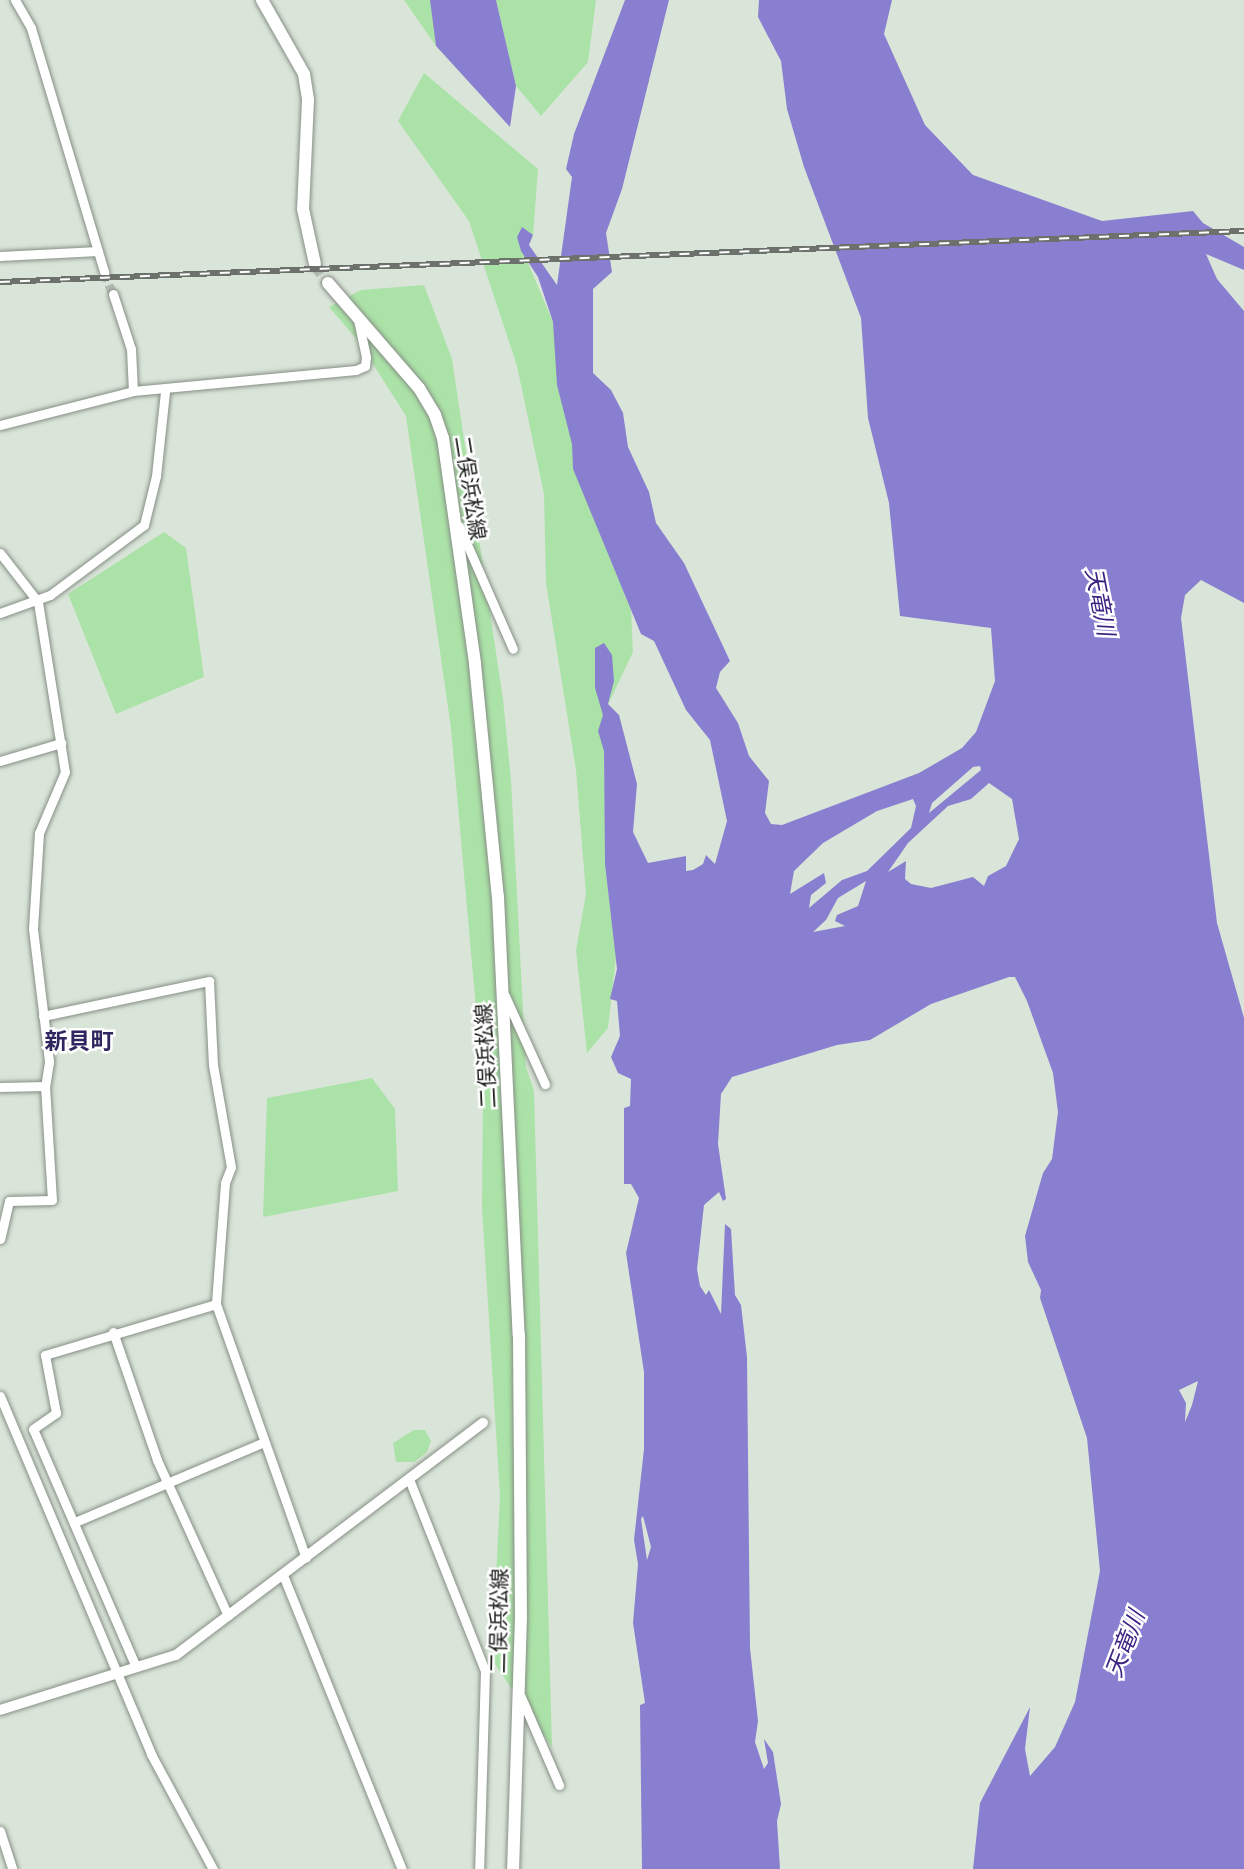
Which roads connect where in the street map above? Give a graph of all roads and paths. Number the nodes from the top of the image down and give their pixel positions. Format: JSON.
{"nodes":[{"id":1,"x":15,"y":0,"type":"edge"},
{"id":2,"x":262,"y":0,"type":"edge"},
{"id":3,"x":98,"y":251,"type":"junction"},
{"id":4,"x":0,"y":256,"type":"edge"},
{"id":5,"x":315,"y":264,"type":"tunnel mouth"},
{"id":6,"x":104,"y":272,"type":"tunnel mouth"},
{"id":7,"x":328,"y":283,"type":"tunnel mouth"},
{"id":8,"x":113,"y":294,"type":"tunnel mouth"},
{"id":9,"x":358,"y":320,"type":"junction"},
{"id":10,"x":133,"y":391,"type":"junction"},
{"id":11,"x":165,"y":392,"type":"junction"},
{"id":12,"x":0,"y":425,"type":"edge"},
{"id":13,"x":456,"y":520,"type":"junction"},
{"id":14,"x":0,"y":553,"type":"edge"},
{"id":15,"x":38,"y":602,"type":"junction"},
{"id":16,"x":0,"y":613,"type":"edge"},
{"id":17,"x":513,"y":649,"type":"dead end"},
{"id":18,"x":61,"y":743,"type":"junction"},
{"id":19,"x":0,"y":761,"type":"edge"},
{"id":20,"x":502,"y":989,"type":"junction"},
{"id":21,"x":43,"y":1016,"type":"junction"},
{"id":22,"x":545,"y":1084,"type":"dead end"},
{"id":23,"x":45,"y":1086,"type":"junction"},
{"id":24,"x":0,"y":1087,"type":"edge"},
{"id":25,"x":5,"y":1203,"type":"edge"},
{"id":26,"x":0,"y":1239,"type":"edge"},
{"id":27,"x":216,"y":1304,"type":"junction"},
{"id":28,"x":113,"y":1332,"type":"junction"},
{"id":29,"x":0,"y":1396,"type":"edge"},
{"id":30,"x":483,"y":1423,"type":"dead end"},
{"id":31,"x":264,"y":1442,"type":"junction"},
{"id":32,"x":409,"y":1479,"type":"junction"},
{"id":33,"x":167,"y":1485,"type":"junction"},
{"id":34,"x":75,"y":1522,"type":"junction"},
{"id":35,"x":306,"y":1558,"type":"junction"},
{"id":36,"x":283,"y":1575,"type":"junction"},
{"id":37,"x":228,"y":1616,"type":"junction"},
{"id":38,"x":136,"y":1667,"type":"junction"},
{"id":39,"x":118,"y":1674,"type":"junction"},
{"id":40,"x":517,"y":1687,"type":"junction"},
{"id":41,"x":0,"y":1710,"type":"edge"},
{"id":42,"x":559,"y":1785,"type":"dead end"},
{"id":43,"x":0,"y":1831,"type":"edge"},
{"id":44,"x":12,"y":1869,"type":"edge"},
{"id":45,"x":213,"y":1869,"type":"edge"},
{"id":46,"x":402,"y":1869,"type":"edge"},
{"id":47,"x":479,"y":1869,"type":"edge"},
{"id":48,"x":513,"y":1869,"type":"edge"}],
"edges":[{"from":1,"to":3,"type":"street"},
{"from":2,"to":5,"type":"main road"},
{"from":3,"to":4,"type":"street"},
{"from":3,"to":6,"type":"street"},
{"from":7,"to":9,"type":"main road","name":"二俣浜松線"},
{"from":8,"to":10,"type":"street"},
{"from":9,"to":11,"type":"street"},
{"from":9,"to":13,"type":"main road","name":"二俣浜松線"},
{"from":10,"to":11,"type":"street"},
{"from":10,"to":12,"type":"street"},
{"from":11,"to":15,"type":"street"},
{"from":13,"to":17,"type":"street"},
{"from":13,"to":20,"type":"main road","name":"二俣浜松線"},
{"from":14,"to":15,"type":"street"},
{"from":15,"to":16,"type":"street"},
{"from":15,"to":18,"type":"street"},
{"from":18,"to":19,"type":"street"},
{"from":18,"to":21,"type":"street"},
{"from":20,"to":22,"type":"street"},
{"from":20,"to":40,"type":"main road","name":"二俣浜松線"},
{"from":21,"to":23,"type":"street"},
{"from":21,"to":27,"type":"street"},
{"from":23,"to":24,"type":"street"},
{"from":23,"to":25,"type":"street"},
{"from":25,"to":26,"type":"street"},
{"from":27,"to":28,"type":"street"},
{"from":27,"to":31,"type":"street"},
{"from":28,"to":33,"type":"street"},
{"from":28,"to":34,"type":"street"},
{"from":29,"to":39,"type":"street"},
{"from":30,"to":32,"type":"street"},
{"from":31,"to":33,"type":"street"},
{"from":31,"to":35,"type":"street"},
{"from":32,"to":35,"type":"street"},
{"from":32,"to":47,"type":"street"},
{"from":33,"to":34,"type":"street"},
{"from":33,"to":37,"type":"street"},
{"from":34,"to":38,"type":"street"},
{"from":35,"to":36,"type":"street"},
{"from":36,"to":37,"type":"street"},
{"from":36,"to":46,"type":"street"},
{"from":37,"to":38,"type":"street"},
{"from":38,"to":39,"type":"street"},
{"from":39,"to":41,"type":"street"},
{"from":39,"to":45,"type":"street"},
{"from":40,"to":42,"type":"street"},
{"from":40,"to":48,"type":"main road","name":"二俣浜松線"},
{"from":43,"to":44,"type":"street"}]}
